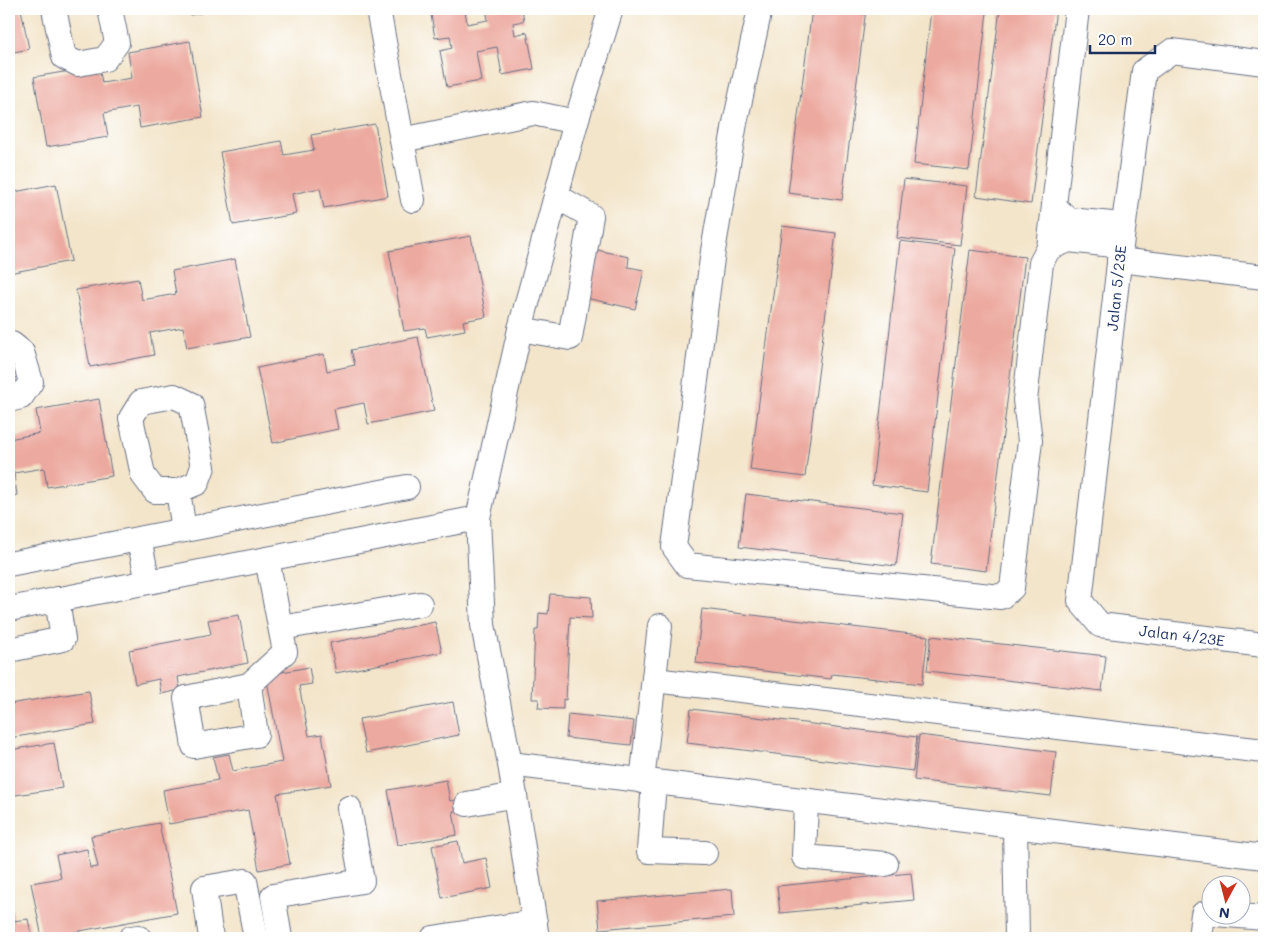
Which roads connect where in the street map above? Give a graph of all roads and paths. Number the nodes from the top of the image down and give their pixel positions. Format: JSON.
{"nodes":[{"id":1,"x":54,"y":9,"type":"edge"},
{"id":2,"x":110,"y":9,"type":"edge"},
{"id":3,"x":378,"y":9,"type":"edge"},
{"id":4,"x":611,"y":9,"type":"edge"},
{"id":5,"x":760,"y":9,"type":"edge"},
{"id":6,"x":1077,"y":9,"type":"edge"},
{"id":7,"x":1264,"y":63,"type":"edge"},
{"id":8,"x":576,"y":122,"type":"junction"},
{"id":9,"x":402,"y":140,"type":"junction"},
{"id":10,"x":556,"y":196,"type":"junction"},
{"id":11,"x":413,"y":200,"type":"dead end"},
{"id":12,"x":1054,"y":206,"type":"junction"},
{"id":13,"x":1121,"y":244,"type":"junction"},
{"id":14,"x":1049,"y":248,"type":"junction"},
{"id":15,"x":1264,"y":277,"type":"edge"},
{"id":16,"x":520,"y":329,"type":"junction"},
{"id":17,"x":9,"y":344,"type":"edge"},
{"id":18,"x":9,"y":400,"type":"edge"},
{"id":19,"x":407,"y":487,"type":"dead end"},
{"id":20,"x":178,"y":491,"type":"dead end"},
{"id":21,"x":478,"y":518,"type":"junction"},
{"id":22,"x":184,"y":530,"type":"junction"},
{"id":23,"x":139,"y":539,"type":"junction"},
{"id":24,"x":268,"y":559,"type":"junction"},
{"id":25,"x":9,"y":564,"type":"edge"},
{"id":26,"x":148,"y":582,"type":"junction"},
{"id":27,"x":57,"y":600,"type":"junction"},
{"id":28,"x":420,"y":604,"type":"dead end"},
{"id":29,"x":9,"y":609,"type":"edge"},
{"id":30,"x":1100,"y":625,"type":"joint"},
{"id":31,"x":660,"y":626,"type":"dead end"},
{"id":32,"x":281,"y":628,"type":"junction"},
{"id":33,"x":1264,"y":644,"type":"edge"},
{"id":34,"x":9,"y":650,"type":"edge"},
{"id":35,"x":654,"y":680,"type":"junction"},
{"id":36,"x":249,"y":685,"type":"dead end"},
{"id":37,"x":1264,"y":751,"type":"edge"},
{"id":38,"x":510,"y":764,"type":"junction"},
{"id":39,"x":648,"y":782,"type":"junction"},
{"id":40,"x":515,"y":795,"type":"junction"},
{"id":41,"x":806,"y":801,"type":"junction"},
{"id":42,"x":467,"y":804,"type":"dead end"},
{"id":43,"x":349,"y":808,"type":"dead end"},
{"id":44,"x":1015,"y":827,"type":"junction"},
{"id":45,"x":705,"y":853,"type":"dead end"},
{"id":46,"x":1264,"y":857,"type":"edge"},
{"id":47,"x":886,"y":864,"type":"dead end"},
{"id":48,"x":1250,"y":917,"type":"edge"},
{"id":49,"x":1264,"y":918,"type":"edge"},
{"id":50,"x":1201,"y":924,"type":"edge"},
{"id":51,"x":536,"y":930,"type":"edge"},
{"id":52,"x":131,"y":938,"type":"edge"},
{"id":53,"x":139,"y":938,"type":"edge"},
{"id":54,"x":212,"y":938,"type":"edge"},
{"id":55,"x":256,"y":938,"type":"edge"},
{"id":56,"x":280,"y":938,"type":"edge"},
{"id":57,"x":433,"y":938,"type":"edge"},
{"id":58,"x":1017,"y":938,"type":"edge"},
{"id":59,"x":1200,"y":938,"type":"edge"}],
"edges":[{"from":1,"to":2,"type":"street"},
{"from":3,"to":9,"type":"street"},
{"from":4,"to":8,"type":"street"},
{"from":5,"to":14,"type":"street"},
{"from":6,"to":12,"type":"street"},
{"from":7,"to":13,"type":"street","name":"Jalan 5/23E"},
{"from":8,"to":9,"type":"street"},
{"from":8,"to":10,"type":"street"},
{"from":9,"to":11,"type":"street"},
{"from":10,"to":16,"type":"street"},
{"from":10,"to":16,"type":"street"},
{"from":12,"to":13,"type":"street"},
{"from":12,"to":14,"type":"street"},
{"from":13,"to":14,"type":"street"},
{"from":13,"to":15,"type":"street"},
{"from":13,"to":30,"type":"street","name":"Jalan 5/23E"},
{"from":16,"to":21,"type":"street"},
{"from":17,"to":18,"type":"street"},
{"from":19,"to":22,"type":"street"},
{"from":20,"to":22,"type":"street"},
{"from":21,"to":24,"type":"street"},
{"from":21,"to":38,"type":"street"},
{"from":22,"to":23,"type":"street"},
{"from":23,"to":25,"type":"street"},
{"from":23,"to":26,"type":"street"},
{"from":24,"to":26,"type":"street"},
{"from":24,"to":32,"type":"street"},
{"from":26,"to":27,"type":"street"},
{"from":27,"to":29,"type":"street"},
{"from":27,"to":34,"type":"street"},
{"from":28,"to":32,"type":"street"},
{"from":30,"to":33,"type":"street","name":"Jalan 4/23E"},
{"from":31,"to":35,"type":"street"},
{"from":32,"to":36,"type":"street"},
{"from":35,"to":37,"type":"street"},
{"from":35,"to":39,"type":"street"},
{"from":38,"to":39,"type":"street"},
{"from":38,"to":40,"type":"street"},
{"from":39,"to":41,"type":"street"},
{"from":39,"to":45,"type":"street"},
{"from":40,"to":42,"type":"street"},
{"from":40,"to":51,"type":"street"},
{"from":41,"to":44,"type":"street"},
{"from":41,"to":47,"type":"street"},
{"from":43,"to":56,"type":"street"},
{"from":44,"to":46,"type":"street"},
{"from":44,"to":58,"type":"street"},
{"from":48,"to":49,"type":"street"},
{"from":50,"to":59,"type":"street"},
{"from":51,"to":57,"type":"street"},
{"from":52,"to":53,"type":"street"},
{"from":54,"to":55,"type":"street"}]}
